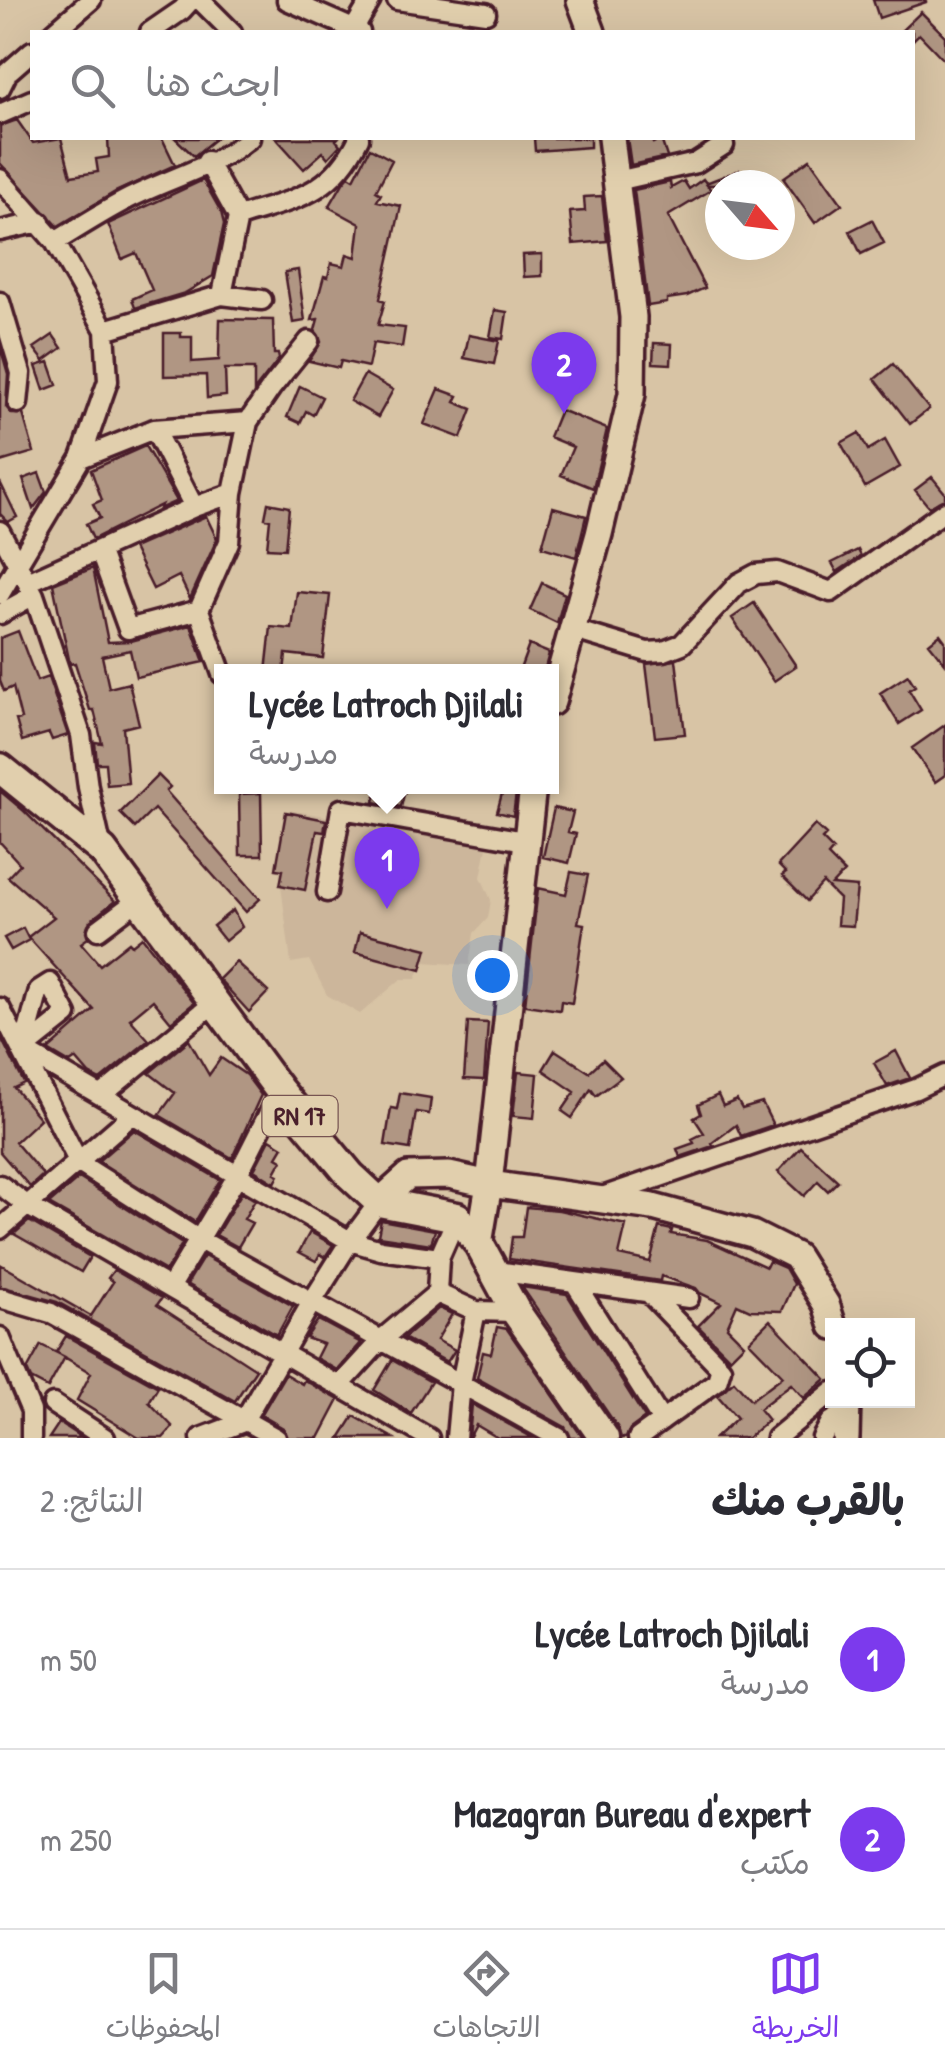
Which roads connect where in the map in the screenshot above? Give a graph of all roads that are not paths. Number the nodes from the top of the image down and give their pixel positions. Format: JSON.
{"nodes":[{"id":1,"x":91,"y":0,"type":"edge"},
{"id":2,"x":191,"y":0,"type":"edge"},
{"id":3,"x":200,"y":0,"type":"edge"},
{"id":4,"x":287,"y":0,"type":"edge"},
{"id":5,"x":371,"y":0,"type":"edge"},
{"id":6,"x":397,"y":0,"type":"edge"},
{"id":7,"x":580,"y":0,"type":"edge"},
{"id":8,"x":486,"y":13,"type":"dead end"},
{"id":9,"x":56,"y":30,"type":"edge"},
{"id":10,"x":153,"y":30,"type":"edge"},
{"id":11,"x":230,"y":30,"type":"edge"},
{"id":12,"x":353,"y":30,"type":"edge"},
{"id":13,"x":356,"y":30,"type":"edge"},
{"id":14,"x":591,"y":30,"type":"edge"},
{"id":15,"x":30,"y":53,"type":"edge"},
{"id":16,"x":0,"y":88,"type":"edge"},
{"id":17,"x":30,"y":101,"type":"edge"},
{"id":18,"x":0,"y":114,"type":"edge"},
{"id":19,"x":248,"y":140,"type":"edge"},
{"id":20,"x":359,"y":140,"type":"edge"},
{"id":21,"x":612,"y":140,"type":"edge"},
{"id":22,"x":724,"y":145,"type":"dead end"},
{"id":23,"x":208,"y":161,"type":"junction"},
{"id":24,"x":0,"y":179,"type":"edge"},
{"id":25,"x":617,"y":180,"type":"junction"},
{"id":26,"x":238,"y":218,"type":"junction"},
{"id":27,"x":40,"y":222,"type":"junction"},
{"id":28,"x":0,"y":231,"type":"edge"},
{"id":29,"x":54,"y":242,"type":"junction"},
{"id":30,"x":222,"y":295,"type":"junction"},
{"id":31,"x":262,"y":300,"type":"dead end"},
{"id":32,"x":0,"y":302,"type":"edge"},
{"id":33,"x":105,"y":330,"type":"junction"},
{"id":34,"x":310,"y":341,"type":"dead end"},
{"id":35,"x":18,"y":403,"type":"dead end"},
{"id":36,"x":248,"y":422,"type":"junction"},
{"id":37,"x":154,"y":429,"type":"junction"},
{"id":38,"x":81,"y":458,"type":"junction"},
{"id":39,"x":233,"y":493,"type":"junction"},
{"id":40,"x":194,"y":507,"type":"junction"},
{"id":41,"x":945,"y":510,"type":"edge"},
{"id":42,"x":0,"y":531,"type":"edge"},
{"id":43,"x":100,"y":552,"type":"junction"},
{"id":44,"x":27,"y":581,"type":"junction"},
{"id":45,"x":0,"y":594,"type":"edge"},
{"id":46,"x":199,"y":610,"type":"junction"},
{"id":47,"x":0,"y":614,"type":"edge"},
{"id":48,"x":571,"y":629,"type":"junction"},
{"id":49,"x":218,"y":664,"type":"edge"},
{"id":50,"x":559,"y":675,"type":"edge"},
{"id":51,"x":0,"y":768,"type":"edge"},
{"id":52,"x":533,"y":794,"type":"edge"},
{"id":53,"x":526,"y":841,"type":"junction"},
{"id":54,"x":103,"y":851,"type":"junction"},
{"id":55,"x":327,"y":892,"type":"dead end"},
{"id":56,"x":138,"y":900,"type":"junction"},
{"id":57,"x":98,"y":930,"type":"dead end"},
{"id":58,"x":214,"y":1003,"type":"junction"},
{"id":59,"x":0,"y":1008,"type":"edge"},
{"id":60,"x":23,"y":1050,"type":"junction"},
{"id":61,"x":945,"y":1074,"type":"edge"},
{"id":62,"x":280,"y":1091,"type":"junction"},
{"id":63,"x":102,"y":1095,"type":"junction"},
{"id":64,"x":132,"y":1115,"type":"junction"},
{"id":65,"x":79,"y":1164,"type":"junction"},
{"id":66,"x":238,"y":1176,"type":"junction"},
{"id":67,"x":490,"y":1184,"type":"junction"},
{"id":68,"x":0,"y":1185,"type":"edge"},
{"id":69,"x":601,"y":1198,"type":"junction"},
{"id":70,"x":379,"y":1202,"type":"junction"},
{"id":71,"x":28,"y":1206,"type":"junction"},
{"id":72,"x":456,"y":1216,"type":"junction"},
{"id":73,"x":0,"y":1229,"type":"edge"},
{"id":74,"x":198,"y":1238,"type":"junction"},
{"id":75,"x":350,"y":1241,"type":"junction"},
{"id":76,"x":479,"y":1244,"type":"junction"},
{"id":77,"x":439,"y":1258,"type":"junction"},
{"id":78,"x":496,"y":1271,"type":"junction"},
{"id":79,"x":575,"y":1283,"type":"junction"},
{"id":80,"x":170,"y":1288,"type":"junction"},
{"id":81,"x":648,"y":1292,"type":"junction"},
{"id":82,"x":438,"y":1293,"type":"junction"},
{"id":83,"x":0,"y":1298,"type":"edge"},
{"id":84,"x":688,"y":1298,"type":"dead end"},
{"id":85,"x":313,"y":1300,"type":"junction"},
{"id":86,"x":476,"y":1311,"type":"junction"},
{"id":87,"x":516,"y":1312,"type":"junction"},
{"id":88,"x":830,"y":1318,"type":"edge"},
{"id":89,"x":0,"y":1337,"type":"edge"},
{"id":90,"x":382,"y":1339,"type":"junction"},
{"id":91,"x":283,"y":1352,"type":"junction"},
{"id":92,"x":461,"y":1383,"type":"junction"},
{"id":93,"x":340,"y":1384,"type":"junction"},
{"id":94,"x":52,"y":1404,"type":"dead end"},
{"id":95,"x":843,"y":1411,"type":"edge"},
{"id":96,"x":662,"y":1421,"type":"junction"},
{"id":97,"x":243,"y":1422,"type":"junction"},
{"id":98,"x":31,"y":1438,"type":"edge"},
{"id":99,"x":105,"y":1438,"type":"edge"},
{"id":100,"x":201,"y":1438,"type":"edge"},
{"id":101,"x":276,"y":1438,"type":"edge"},
{"id":102,"x":429,"y":1438,"type":"edge"},
{"id":103,"x":456,"y":1438,"type":"edge"},
{"id":104,"x":559,"y":1438,"type":"edge"},
{"id":105,"x":604,"y":1438,"type":"edge"},
{"id":106,"x":638,"y":1438,"type":"edge"},
{"id":107,"x":776,"y":1438,"type":"edge"},
{"id":108,"x":822,"y":1438,"type":"edge"}],
"edges":[{"from":1,"to":9,"type":"street"},
{"from":2,"to":10,"type":"street"},
{"from":3,"to":11,"type":"street"},
{"from":4,"to":12,"type":"street"},
{"from":5,"to":13,"type":"street"},
{"from":6,"to":8,"type":"street"},
{"from":7,"to":14,"type":"main road"},
{"from":15,"to":16,"type":"street"},
{"from":17,"to":18,"type":"street"},
{"from":19,"to":23,"type":"street"},
{"from":20,"to":26,"type":"street"},
{"from":21,"to":25,"type":"main road"},
{"from":22,"to":25,"type":"street"},
{"from":23,"to":26,"type":"street"},
{"from":23,"to":29,"type":"street"},
{"from":24,"to":27,"type":"street"},
{"from":25,"to":48,"type":"main road"},
{"from":26,"to":30,"type":"street"},
{"from":27,"to":28,"type":"street"},
{"from":27,"to":29,"type":"street"},
{"from":29,"to":33,"type":"street"},
{"from":30,"to":31,"type":"street"},
{"from":30,"to":33,"type":"street"},
{"from":32,"to":35,"type":"street"},
{"from":33,"to":38,"type":"street"},
{"from":34,"to":36,"type":"street"},
{"from":36,"to":37,"type":"street"},
{"from":36,"to":39,"type":"street"},
{"from":37,"to":38,"type":"street"},
{"from":37,"to":40,"type":"street"},
{"from":38,"to":44,"type":"street"},
{"from":39,"to":40,"type":"street"},
{"from":39,"to":46,"type":"street"},
{"from":40,"to":43,"type":"street"},
{"from":41,"to":48,"type":"street"},
{"from":42,"to":44,"type":"street"},
{"from":43,"to":44,"type":"street"},
{"from":43,"to":46,"type":"street"},
{"from":44,"to":45,"type":"street"},
{"from":44,"to":47,"type":"street"},
{"from":44,"to":54,"type":"street"},
{"from":46,"to":49,"type":"street"},
{"from":48,"to":50,"type":"main road"},
{"from":51,"to":54,"type":"main road","number":"RN 17"},
{"from":52,"to":53,"type":"main road"},
{"from":53,"to":55,"type":"street"},
{"from":53,"to":67,"type":"main road"},
{"from":54,"to":56,"type":"main road","number":"RN 17"},
{"from":56,"to":57,"type":"street"},
{"from":56,"to":58,"type":"main road","number":"RN 17"},
{"from":58,"to":62,"type":"main road","number":"RN 17"},
{"from":58,"to":63,"type":"street"},
{"from":59,"to":60,"type":"street"},
{"from":60,"to":63,"type":"street"},
{"from":60,"to":65,"type":"street"},
{"from":61,"to":69,"type":"street"},
{"from":62,"to":66,"type":"street"},
{"from":62,"to":70,"type":"main road","number":"RN 17"},
{"from":63,"to":64,"type":"street"},
{"from":64,"to":65,"type":"street"},
{"from":64,"to":66,"type":"street"},
{"from":65,"to":71,"type":"street"},
{"from":65,"to":74,"type":"street"},
{"from":66,"to":74,"type":"street"},
{"from":66,"to":75,"type":"street"},
{"from":67,"to":69,"type":"main road"},
{"from":67,"to":70,"type":"main road"},
{"from":67,"to":76,"type":"main road"},
{"from":68,"to":71,"type":"street"},
{"from":69,"to":88,"type":"main road"},
{"from":70,"to":72,"type":"main road"},
{"from":70,"to":75,"type":"street"},
{"from":71,"to":73,"type":"street"},
{"from":71,"to":80,"type":"street"},
{"from":72,"to":76,"type":"main road"},
{"from":72,"to":77,"type":"street"},
{"from":74,"to":80,"type":"street"},
{"from":74,"to":85,"type":"street"},
{"from":75,"to":77,"type":"street"},
{"from":75,"to":85,"type":"street"},
{"from":76,"to":78,"type":"main road"},
{"from":77,"to":82,"type":"street"},
{"from":78,"to":79,"type":"street"},
{"from":78,"to":87,"type":"main road"},
{"from":79,"to":81,"type":"street"},
{"from":79,"to":96,"type":"street"},
{"from":80,"to":91,"type":"street"},
{"from":81,"to":84,"type":"street"},
{"from":81,"to":96,"type":"street"},
{"from":82,"to":86,"type":"street"},
{"from":82,"to":90,"type":"street"},
{"from":83,"to":97,"type":"street"},
{"from":85,"to":90,"type":"street"},
{"from":85,"to":91,"type":"street"},
{"from":86,"to":87,"type":"street"},
{"from":86,"to":92,"type":"street"},
{"from":87,"to":105,"type":"main road"},
{"from":89,"to":98,"type":"street"},
{"from":90,"to":92,"type":"street"},
{"from":90,"to":93,"type":"street"},
{"from":91,"to":93,"type":"street"},
{"from":91,"to":97,"type":"street"},
{"from":92,"to":103,"type":"street"},
{"from":92,"to":104,"type":"street"},
{"from":93,"to":102,"type":"street"},
{"from":94,"to":99,"type":"street"},
{"from":95,"to":107,"type":"street"},
{"from":95,"to":108,"type":"street"},
{"from":96,"to":106,"type":"street"},
{"from":97,"to":100,"type":"street"},
{"from":97,"to":101,"type":"street"}]}
